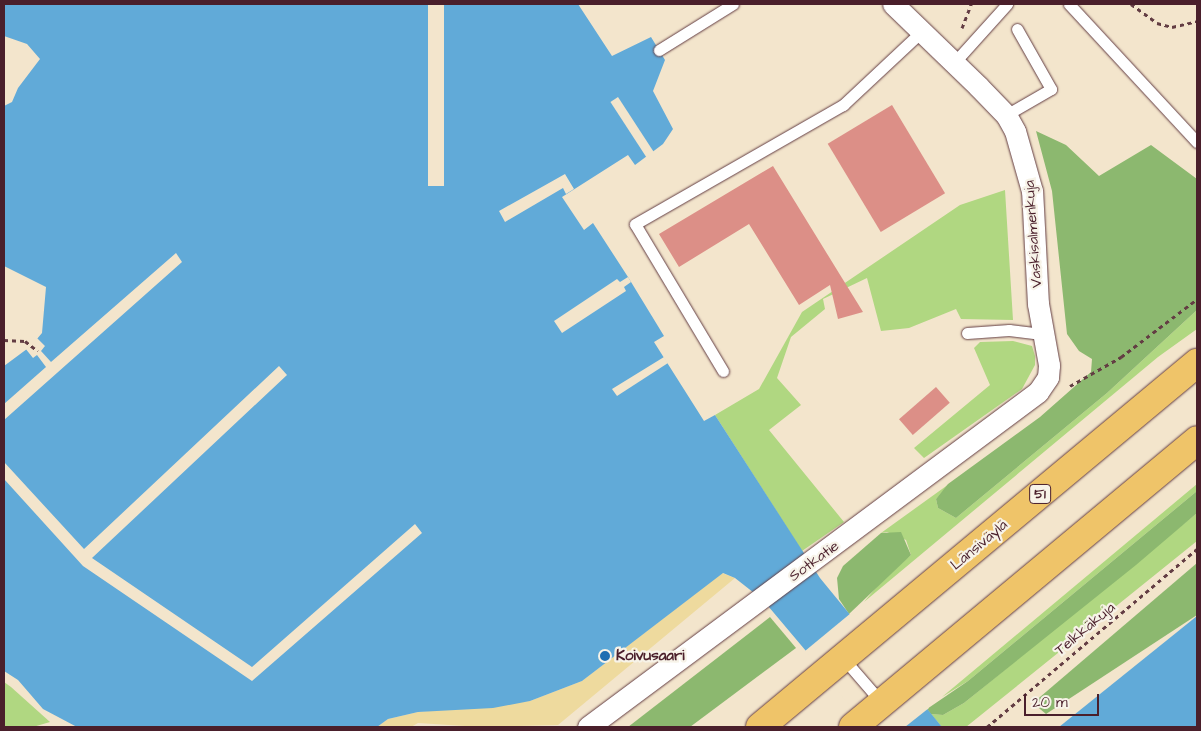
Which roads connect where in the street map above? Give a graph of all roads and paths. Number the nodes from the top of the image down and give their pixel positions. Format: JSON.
{"nodes":[{"id":1,"x":733,"y":4,"type":"edge"},
{"id":2,"x":893,"y":4,"type":"edge"},
{"id":3,"x":1007,"y":4,"type":"edge"},
{"id":4,"x":1069,"y":4,"type":"edge"},
{"id":5,"x":1131,"y":4,"type":"edge"},
{"id":6,"x":1197,"y":21,"type":"edge"},
{"id":7,"x":1017,"y":29,"type":"dead end"},
{"id":8,"x":921,"y":32,"type":"junction"},
{"id":9,"x":659,"y":50,"type":"dead end"},
{"id":10,"x":953,"y":64,"type":"junction"},
{"id":11,"x":1006,"y":115,"type":"junction"},
{"id":12,"x":1197,"y":142,"type":"edge"},
{"id":13,"x":1197,"y":299,"type":"edge"},
{"id":14,"x":967,"y":333,"type":"dead end"},
{"id":15,"x":1044,"y":334,"type":"junction"},
{"id":16,"x":4,"y":340,"type":"edge"},
{"id":17,"x":38,"y":351,"type":"dead end"},
{"id":18,"x":1197,"y":363,"type":"edge"},
{"id":19,"x":723,"y":371,"type":"dead end"},
{"id":20,"x":1064,"y":389,"type":"dead end"},
{"id":21,"x":1038,"y":392,"type":"joint"},
{"id":22,"x":1197,"y":440,"type":"edge"},
{"id":23,"x":1197,"y":549,"type":"edge"},
{"id":24,"x":843,"y":658,"type":"junction"},
{"id":25,"x":882,"y":703,"type":"junction"},
{"id":26,"x":854,"y":726,"type":"edge"},
{"id":27,"x":588,"y":727,"type":"edge"},
{"id":28,"x":760,"y":727,"type":"edge"},
{"id":29,"x":987,"y":727,"type":"edge"}],
"edges":[{"from":1,"to":9,"type":"lane"},
{"from":2,"to":8,"type":"street","name":"Vaskisalmenkuja"},
{"from":3,"to":10,"type":"lane"},
{"from":4,"to":12,"type":"lane"},
{"from":5,"to":6,"type":"path"},
{"from":7,"to":11,"type":"lane"},
{"from":8,"to":10,"type":"street","name":"Vaskisalmenkuja"},
{"from":8,"to":19,"type":"lane"},
{"from":10,"to":11,"type":"street","name":"Vaskisalmenkuja"},
{"from":11,"to":15,"type":"street","name":"Vaskisalmenkuja"},
{"from":13,"to":20,"type":"path"},
{"from":14,"to":15,"type":"lane"},
{"from":15,"to":21,"type":"street","name":"Vaskisalmenkuja"},
{"from":16,"to":17,"type":"path"},
{"from":18,"to":24,"type":"highway","name":"Länsiväylä","number":"51"},
{"from":21,"to":27,"type":"street","name":"Sotkatie"},
{"from":22,"to":25,"type":"highway"},
{"from":23,"to":29,"type":"path","name":"Telkkäkuja"},
{"from":24,"to":25,"type":"lane"},
{"from":24,"to":28,"type":"highway","name":"Länsiväylä","number":"51"},
{"from":25,"to":26,"type":"highway"}]}
